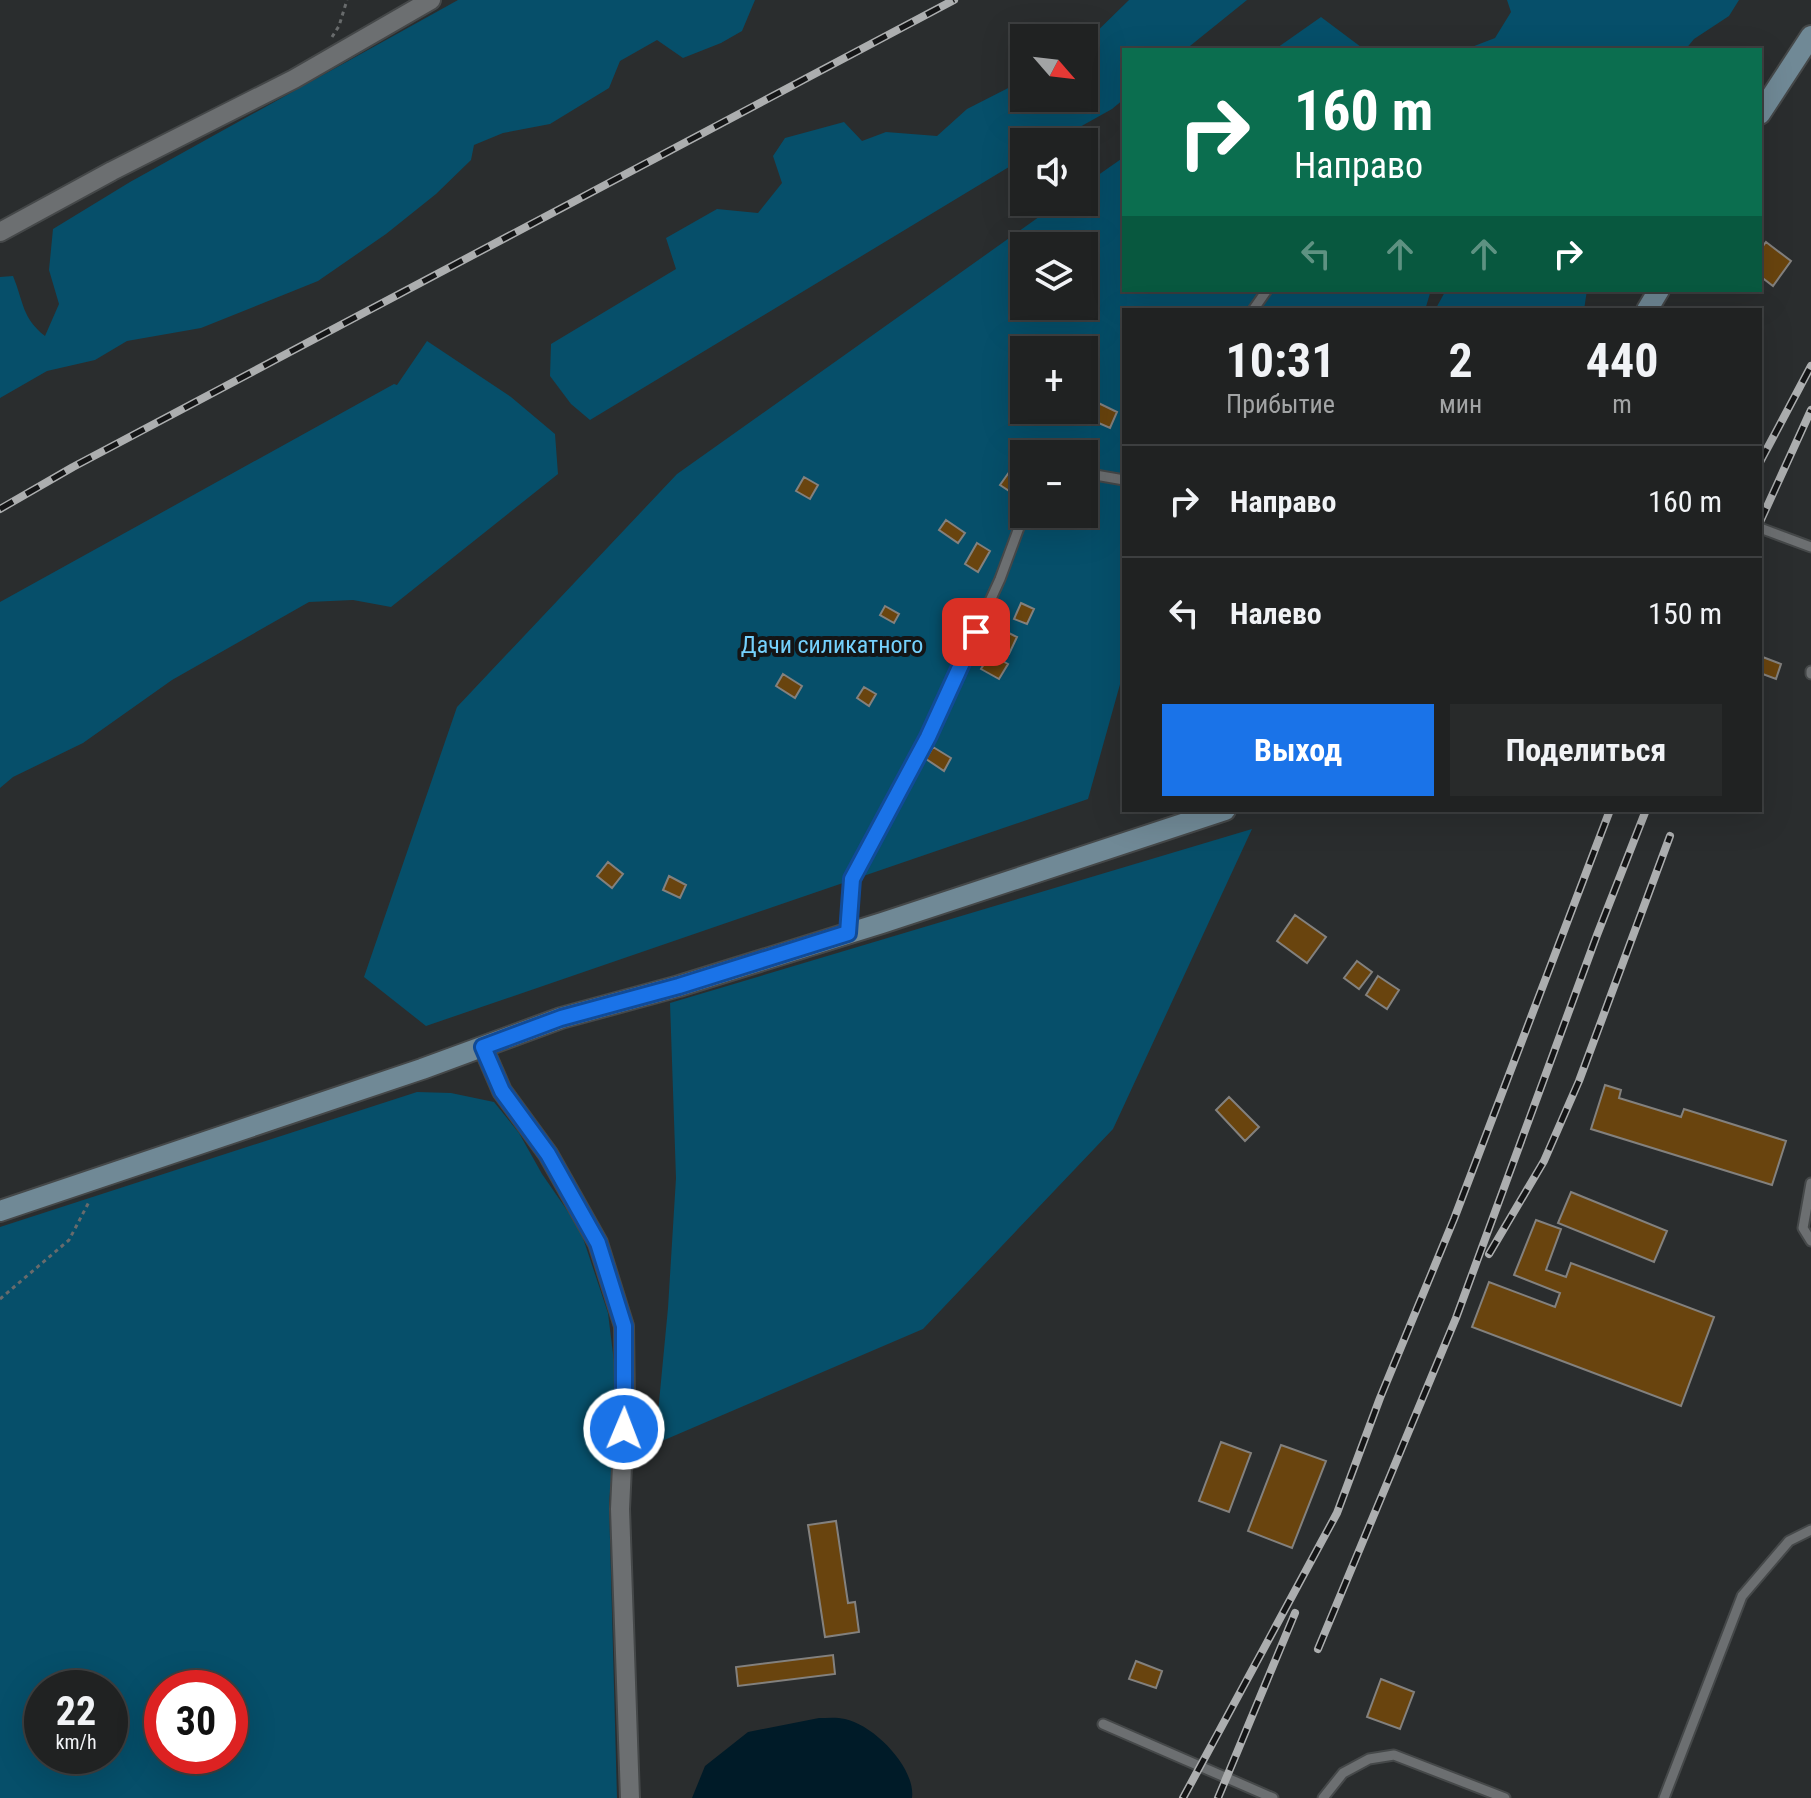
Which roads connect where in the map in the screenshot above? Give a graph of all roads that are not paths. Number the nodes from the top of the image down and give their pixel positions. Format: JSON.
{"nodes":[{"id":1,"x":431,"y":0,"type":"edge"},
{"id":2,"x":1811,"y":36,"type":"edge"},
{"id":3,"x":1762,"y":111,"type":"edge"},
{"id":4,"x":0,"y":232,"type":"edge"},
{"id":5,"x":1098,"y":475,"type":"edge"},
{"id":6,"x":1122,"y":480,"type":"edge"},
{"id":7,"x":1019,"y":528,"type":"edge"},
{"id":8,"x":1762,"y":529,"type":"edge"},
{"id":9,"x":1811,"y":547,"type":"edge"},
{"id":10,"x":1219,"y":812,"type":"edge"},
{"id":11,"x":848,"y":933,"type":"junction"},
{"id":12,"x":483,"y":1047,"type":"junction"},
{"id":13,"x":1811,"y":1183,"type":"edge"},
{"id":14,"x":0,"y":1211,"type":"edge"},
{"id":15,"x":1811,"y":1241,"type":"edge"},
{"id":16,"x":1811,"y":1530,"type":"edge"},
{"id":17,"x":1103,"y":1724,"type":"dead end"},
{"id":18,"x":630,"y":1798,"type":"edge"},
{"id":19,"x":1273,"y":1798,"type":"edge"},
{"id":20,"x":1323,"y":1798,"type":"edge"},
{"id":21,"x":1505,"y":1798,"type":"edge"},
{"id":22,"x":1664,"y":1798,"type":"edge"}],
"edges":[{"from":1,"to":4,"type":"street"},
{"from":2,"to":3,"type":"street"},
{"from":5,"to":6,"type":"lane"},
{"from":7,"to":11,"type":"lane"},
{"from":8,"to":9,"type":"lane"},
{"from":10,"to":11,"type":"street"},
{"from":11,"to":12,"type":"street"},
{"from":12,"to":14,"type":"street"},
{"from":12,"to":18,"type":"street"},
{"from":13,"to":15,"type":"lane"},
{"from":16,"to":22,"type":"lane"},
{"from":17,"to":19,"type":"lane"},
{"from":20,"to":21,"type":"lane"}]}
